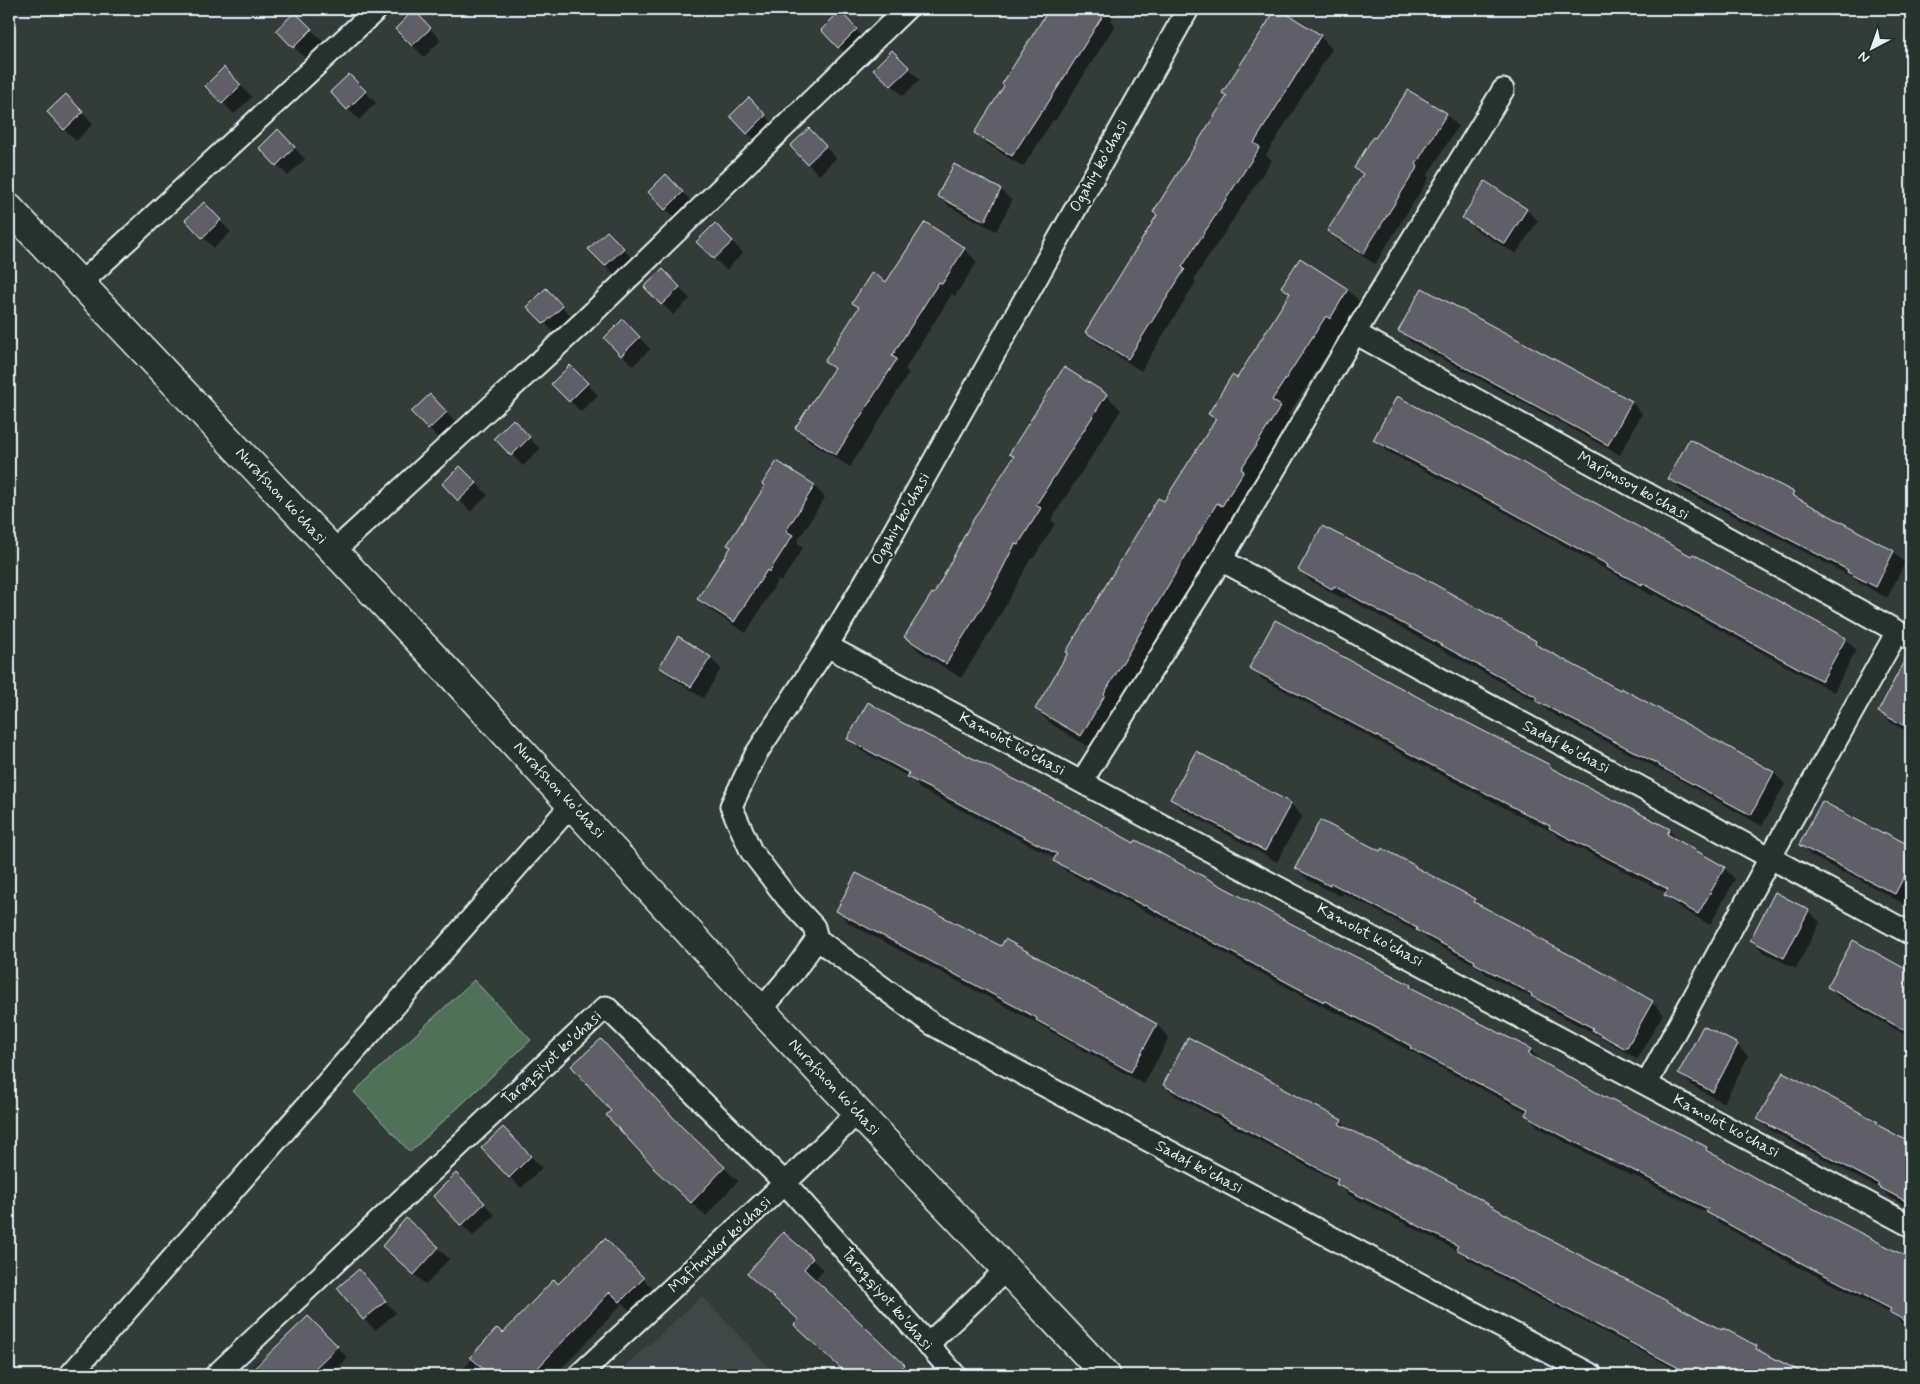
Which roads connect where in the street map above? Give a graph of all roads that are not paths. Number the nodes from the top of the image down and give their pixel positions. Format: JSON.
{"nodes":[{"id":1,"x":377,"y":9,"type":"edge"},
{"id":2,"x":906,"y":9,"type":"edge"},
{"id":3,"x":1188,"y":9,"type":"edge"},
{"id":4,"x":1503,"y":90,"type":"dead end"},
{"id":5,"x":9,"y":208,"type":"edge"},
{"id":6,"x":80,"y":284,"type":"junction"},
{"id":7,"x":1356,"y":333,"type":"junction"},
{"id":8,"x":334,"y":551,"type":"junction"},
{"id":9,"x":1220,"y":560,"type":"junction"},
{"id":10,"x":1904,"y":635,"type":"edge"},
{"id":11,"x":827,"y":646,"type":"junction"},
{"id":12,"x":1082,"y":781,"type":"junction"},
{"id":13,"x":572,"y":804,"type":"junction"},
{"id":14,"x":1770,"y":858,"type":"junction"},
{"id":15,"x":1911,"y":934,"type":"edge"},
{"id":16,"x":817,"y":939,"type":"junction"},
{"id":17,"x":761,"y":1010,"type":"junction"},
{"id":18,"x":1647,"y":1084,"type":"junction"},
{"id":19,"x":858,"y":1112,"type":"junction"},
{"id":20,"x":785,"y":1184,"type":"junction"},
{"id":21,"x":1911,"y":1226,"type":"edge"},
{"id":22,"x":1007,"y":1269,"type":"junction"},
{"id":23,"x":927,"y":1345,"type":"junction"},
{"id":24,"x":70,"y":1375,"type":"edge"},
{"id":25,"x":216,"y":1375,"type":"edge"},
{"id":26,"x":580,"y":1375,"type":"edge"},
{"id":27,"x":955,"y":1375,"type":"edge"},
{"id":28,"x":1106,"y":1375,"type":"edge"},
{"id":29,"x":1592,"y":1375,"type":"edge"}],
"edges":[{"from":1,"to":6,"type":"street"},
{"from":2,"to":8,"type":"street"},
{"from":3,"to":11,"type":"street","name":"Ogahiy ko'chasi"},
{"from":4,"to":7,"type":"street"},
{"from":5,"to":6,"type":"street","name":"Nurafshon ko'chasi"},
{"from":6,"to":8,"type":"street","name":"Nurafshon ko'chasi"},
{"from":7,"to":9,"type":"street"},
{"from":7,"to":10,"type":"street","name":"Marjonsoy ko'chasi"},
{"from":8,"to":13,"type":"street","name":"Nurafshon ko'chasi"},
{"from":9,"to":12,"type":"street"},
{"from":9,"to":14,"type":"street","name":"Sadaf ko'chasi"},
{"from":10,"to":14,"type":"street"},
{"from":11,"to":12,"type":"street","name":"Kamolot ko'chasi"},
{"from":11,"to":16,"type":"street","name":"Ogahiy ko'chasi"},
{"from":12,"to":18,"type":"street","name":"Kamolot ko'chasi"},
{"from":13,"to":17,"type":"street","name":"Nurafshon ko'chasi"},
{"from":13,"to":24,"type":"street"},
{"from":14,"to":15,"type":"street","name":"Sadaf ko'chasi"},
{"from":14,"to":18,"type":"street"},
{"from":16,"to":17,"type":"street"},
{"from":16,"to":29,"type":"street","name":"Sadaf ko'chasi"},
{"from":17,"to":19,"type":"street","name":"Nurafshon ko'chasi"},
{"from":18,"to":21,"type":"street","name":"Kamolot ko'chasi"},
{"from":19,"to":20,"type":"street","name":"Maftunkor ko'chasi"},
{"from":19,"to":22,"type":"street","name":"Nurafshon ko'chasi"},
{"from":20,"to":23,"type":"street","name":"Taraqqiyot ko'chasi"},
{"from":20,"to":25,"type":"street","name":"Taraqqiyot ko'chasi"},
{"from":20,"to":26,"type":"street","name":"Maftunkor ko'chasi"},
{"from":22,"to":23,"type":"street"},
{"from":22,"to":28,"type":"street","name":"Nurafshon ko'chasi"},
{"from":23,"to":27,"type":"street","name":"Taraqqiyot ko'chasi"}]}
